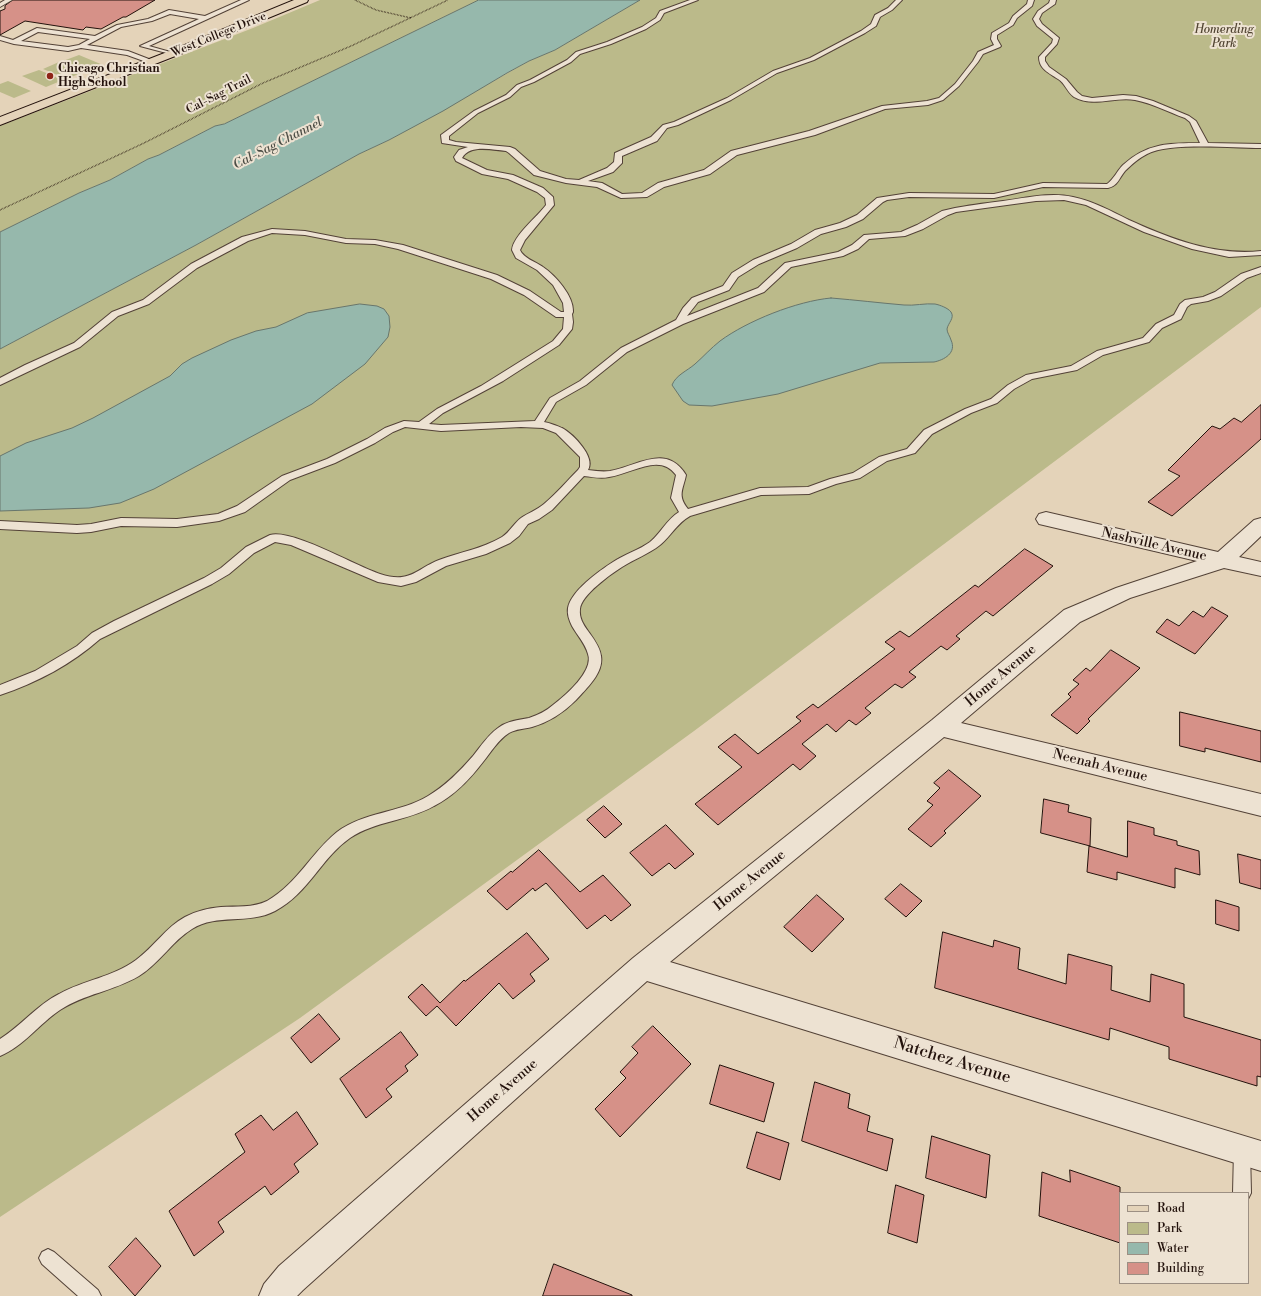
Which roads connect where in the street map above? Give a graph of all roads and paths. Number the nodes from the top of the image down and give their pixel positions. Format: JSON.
{"nodes":[{"id":1,"x":9,"y":0,"type":"edge"},
{"id":2,"x":246,"y":0,"type":"edge"},
{"id":3,"x":303,"y":0,"type":"edge"},
{"id":4,"x":355,"y":0,"type":"edge"},
{"id":5,"x":448,"y":0,"type":"edge"},
{"id":6,"x":695,"y":0,"type":"edge"},
{"id":7,"x":898,"y":0,"type":"edge"},
{"id":8,"x":1031,"y":0,"type":"edge"},
{"id":9,"x":1053,"y":0,"type":"edge"},
{"id":10,"x":0,"y":5,"type":"edge"},
{"id":11,"x":206,"y":18,"type":"junction"},
{"id":12,"x":412,"y":18,"type":"junction"},
{"id":13,"x":0,"y":38,"type":"edge"},
{"id":14,"x":97,"y":38,"type":"junction"},
{"id":15,"x":14,"y":42,"type":"junction"},
{"id":16,"x":81,"y":46,"type":"junction"},
{"id":17,"x":143,"y":46,"type":"junction"},
{"id":18,"x":128,"y":53,"type":"junction"},
{"id":19,"x":172,"y":54,"type":"junction"},
{"id":20,"x":152,"y":62,"type":"junction"},
{"id":21,"x":0,"y":121,"type":"edge"},
{"id":22,"x":1205,"y":145,"type":"junction"},
{"id":23,"x":476,"y":146,"type":"junction"},
{"id":24,"x":1261,"y":146,"type":"edge"},
{"id":25,"x":574,"y":183,"type":"junction"},
{"id":26,"x":0,"y":210,"type":"edge"},
{"id":27,"x":1261,"y":253,"type":"edge"},
{"id":28,"x":1261,"y":270,"type":"edge"},
{"id":29,"x":567,"y":314,"type":"junction"},
{"id":30,"x":680,"y":322,"type":"junction"},
{"id":31,"x":0,"y":382,"type":"edge"},
{"id":32,"x":538,"y":425,"type":"junction"},
{"id":33,"x":421,"y":426,"type":"junction"},
{"id":34,"x":582,"y":472,"type":"junction"},
{"id":35,"x":686,"y":512,"type":"junction"},
{"id":36,"x":1046,"y":519,"type":"dead end"},
{"id":37,"x":0,"y":524,"type":"edge"},
{"id":38,"x":1261,"y":525,"type":"edge"},
{"id":39,"x":1221,"y":561,"type":"junction"},
{"id":40,"x":1261,"y":569,"type":"edge"},
{"id":41,"x":0,"y":690,"type":"edge"},
{"id":42,"x":940,"y":727,"type":"junction"},
{"id":43,"x":1261,"y":805,"type":"edge"},
{"id":44,"x":643,"y":967,"type":"junction"},
{"id":45,"x":0,"y":1048,"type":"edge"},
{"id":46,"x":1252,"y":1153,"type":"edge"},
{"id":47,"x":1242,"y":1192,"type":"edge"},
{"id":48,"x":48,"y":1258,"type":"dead end"},
{"id":49,"x":92,"y":1296,"type":"edge"},
{"id":50,"x":276,"y":1296,"type":"edge"}],
"edges":[{"from":1,"to":10,"type":"lane"},
{"from":2,"to":11,"type":"lane"},
{"from":3,"to":19,"type":"main road","name":"West College Drive"},
{"from":4,"to":12,"type":"path"},
{"from":5,"to":12,"type":"path","name":"Cal-Sag Trail"},
{"from":6,"to":23,"type":"lane"},
{"from":7,"to":25,"type":"lane"},
{"from":8,"to":25,"type":"lane"},
{"from":9,"to":22,"type":"lane"},
{"from":11,"to":14,"type":"lane"},
{"from":11,"to":17,"type":"lane"},
{"from":12,"to":26,"type":"path","name":"Cal-Sag Trail"},
{"from":13,"to":15,"type":"lane"},
{"from":14,"to":15,"type":"lane"},
{"from":14,"to":16,"type":"lane"},
{"from":15,"to":16,"type":"lane"},
{"from":16,"to":18,"type":"lane"},
{"from":17,"to":18,"type":"lane"},
{"from":17,"to":19,"type":"lane"},
{"from":18,"to":20,"type":"lane"},
{"from":19,"to":20,"type":"main road","name":"West College Drive"},
{"from":20,"to":21,"type":"main road","name":"West College Drive"},
{"from":22,"to":24,"type":"lane"},
{"from":22,"to":30,"type":"lane"},
{"from":23,"to":25,"type":"lane"},
{"from":23,"to":29,"type":"lane"},
{"from":27,"to":30,"type":"lane"},
{"from":28,"to":35,"type":"lane"},
{"from":29,"to":31,"type":"lane"},
{"from":29,"to":33,"type":"lane"},
{"from":30,"to":32,"type":"lane"},
{"from":32,"to":33,"type":"lane"},
{"from":32,"to":34,"type":"lane"},
{"from":33,"to":37,"type":"lane"},
{"from":34,"to":35,"type":"lane"},
{"from":34,"to":41,"type":"lane"},
{"from":35,"to":45,"type":"lane"},
{"from":36,"to":39,"type":"street","name":"Nashville Avenue"},
{"from":38,"to":39,"type":"street","name":"Home Avenue"},
{"from":39,"to":40,"type":"street","name":"Nashville Avenue"},
{"from":39,"to":42,"type":"street","name":"Home Avenue"},
{"from":42,"to":43,"type":"street","name":"Neenah Avenue"},
{"from":42,"to":44,"type":"street","name":"Home Avenue"},
{"from":44,"to":46,"type":"street","name":"Natchez Avenue"},
{"from":44,"to":50,"type":"street","name":"Home Avenue"},
{"from":46,"to":47,"type":"lane"},
{"from":48,"to":49,"type":"lane"}]}
